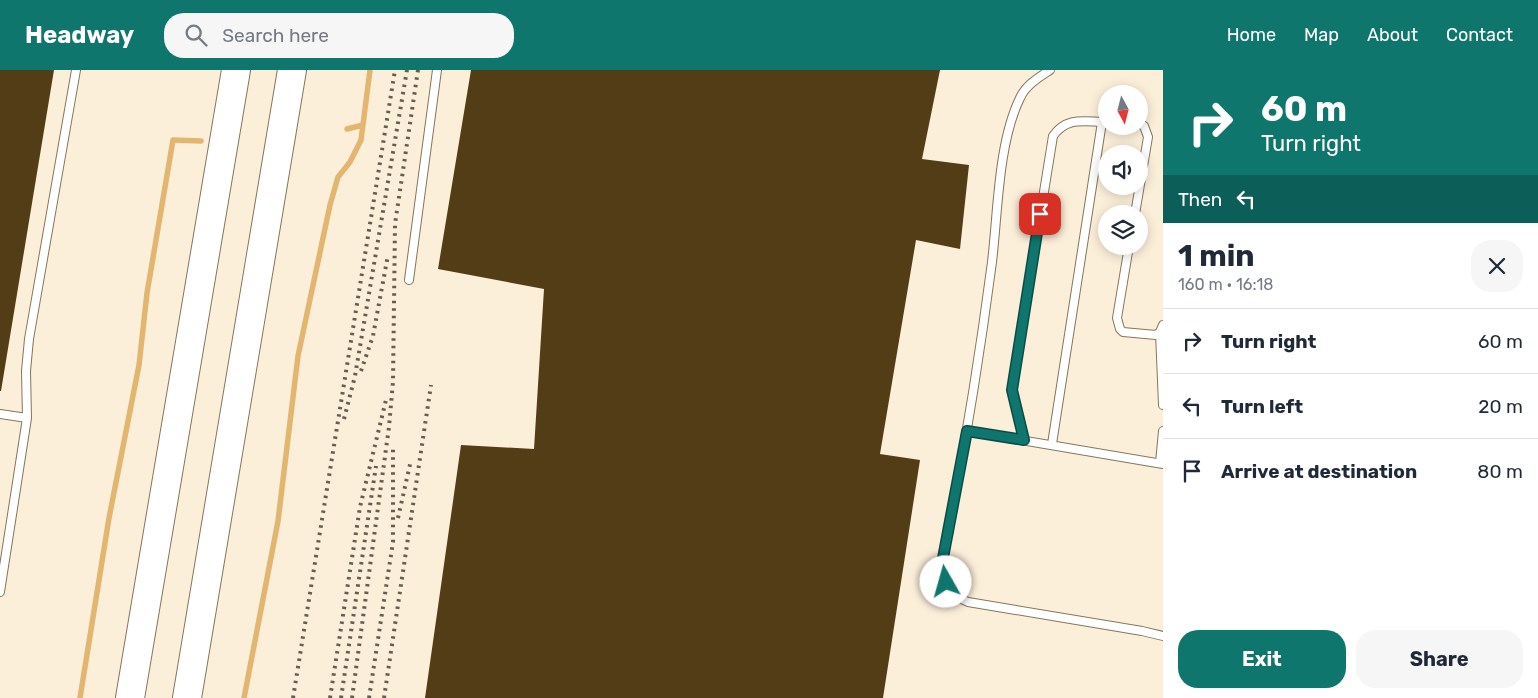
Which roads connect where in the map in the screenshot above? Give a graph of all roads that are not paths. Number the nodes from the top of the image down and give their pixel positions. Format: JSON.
{"nodes":[{"id":1,"x":76,"y":70,"type":"edge"},
{"id":2,"x":236,"y":70,"type":"edge"},
{"id":3,"x":292,"y":70,"type":"edge"},
{"id":4,"x":437,"y":70,"type":"edge"},
{"id":5,"x":1050,"y":70,"type":"edge"},
{"id":6,"x":1098,"y":122,"type":"edge"},
{"id":7,"x":1102,"y":135,"type":"edge"},
{"id":8,"x":1147,"y":135,"type":"edge"},
{"id":9,"x":1137,"y":205,"type":"edge"},
{"id":10,"x":1128,"y":255,"type":"edge"},
{"id":11,"x":409,"y":280,"type":"dead end"},
{"id":12,"x":1162,"y":329,"type":"edge"},
{"id":13,"x":1163,"y":405,"type":"edge"},
{"id":14,"x":0,"y":414,"type":"edge"},
{"id":15,"x":27,"y":418,"type":"junction"},
{"id":16,"x":967,"y":431,"type":"junction"},
{"id":17,"x":1163,"y":431,"type":"edge"},
{"id":18,"x":1024,"y":440,"type":"junction"},
{"id":19,"x":1052,"y":444,"type":"junction"},
{"id":20,"x":1161,"y":464,"type":"edge"},
{"id":21,"x":0,"y":592,"type":"edge"},
{"id":22,"x":1163,"y":636,"type":"edge"},
{"id":23,"x":130,"y":698,"type":"edge"},
{"id":24,"x":187,"y":698,"type":"edge"}],
"edges":[{"from":1,"to":15,"type":"lane"},
{"from":2,"to":23,"type":"highway"},
{"from":3,"to":24,"type":"highway"},
{"from":4,"to":11,"type":"lane"},
{"from":5,"to":16,"type":"lane"},
{"from":6,"to":18,"type":"lane"},
{"from":7,"to":19,"type":"lane"},
{"from":8,"to":9,"type":"lane"},
{"from":10,"to":12,"type":"lane"},
{"from":12,"to":13,"type":"lane"},
{"from":14,"to":15,"type":"lane"},
{"from":15,"to":21,"type":"lane"},
{"from":16,"to":18,"type":"lane"},
{"from":16,"to":22,"type":"lane"},
{"from":17,"to":20,"type":"lane"},
{"from":18,"to":19,"type":"lane"},
{"from":19,"to":20,"type":"lane"}]}
